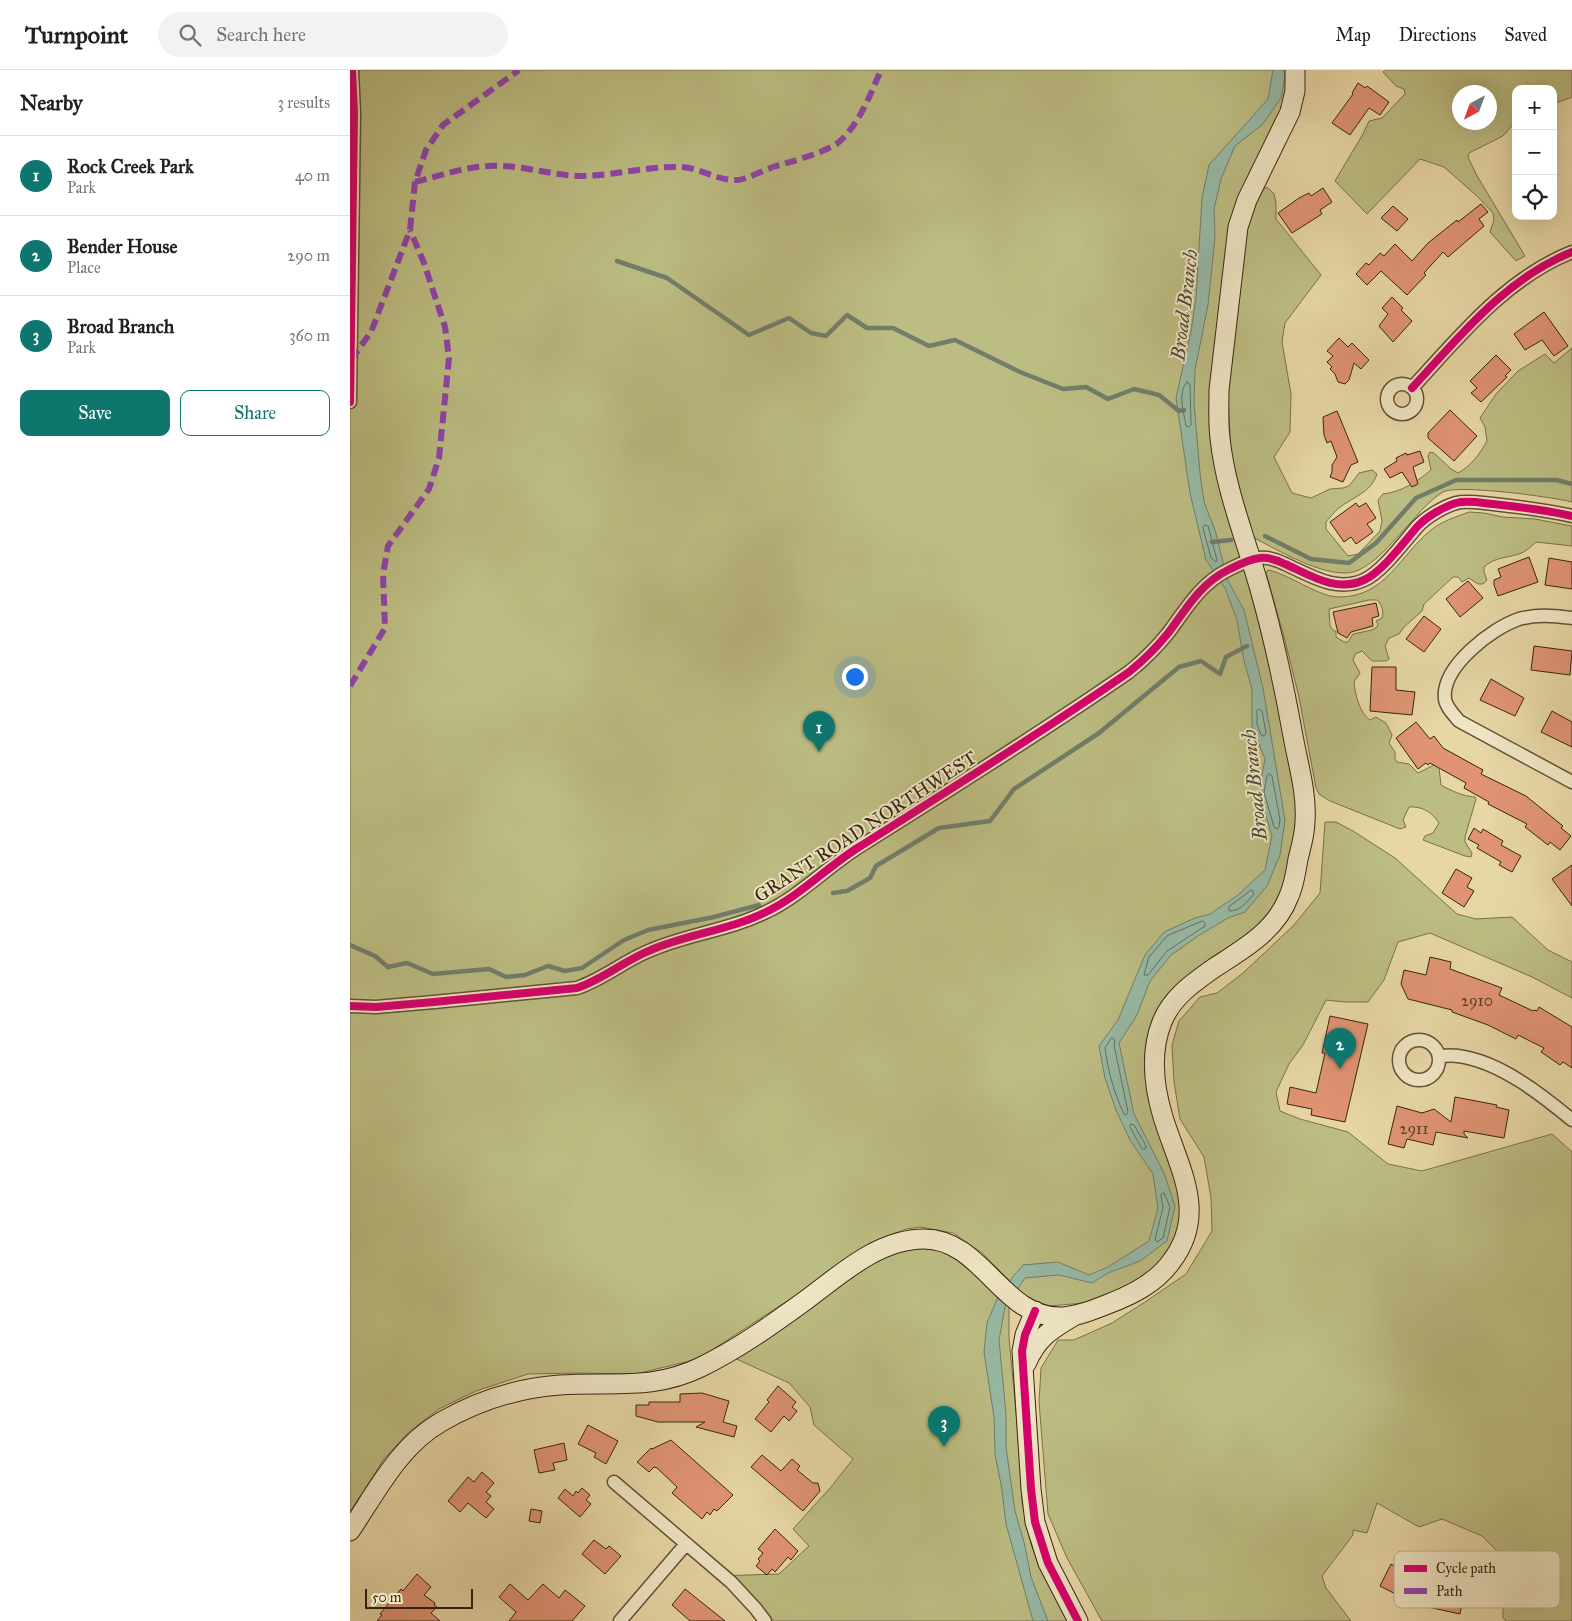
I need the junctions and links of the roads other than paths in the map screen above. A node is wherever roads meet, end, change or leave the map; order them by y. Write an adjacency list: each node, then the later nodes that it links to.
1 (352, 70): 5 (street)
2 (1295, 70): 7 (main road)
3 (1572, 252): 4 (street)
4 (1412, 388)
5 (350, 402)
6 (1572, 516): 7 (street)
7 (1251, 560): 10 (street, GRANT ROAD NORTHWEST); 14 (main road)
8 (1572, 618): 9 (street)
9 (1572, 782)
10 (350, 1006)
11 (1439, 1056): 12 (street)
12 (1572, 1120)
13 (1035, 1311): 14 (main road); 15 (main road); 17 (main road)
14 (1078, 1314): 15 (main road)
15 (1023, 1370): 21 (main road)
16 (614, 1482): 18 (street)
17 (350, 1531)
18 (686, 1544): 19 (street); 20 (street)
19 (620, 1621)
20 (765, 1621)
21 (1078, 1621)

